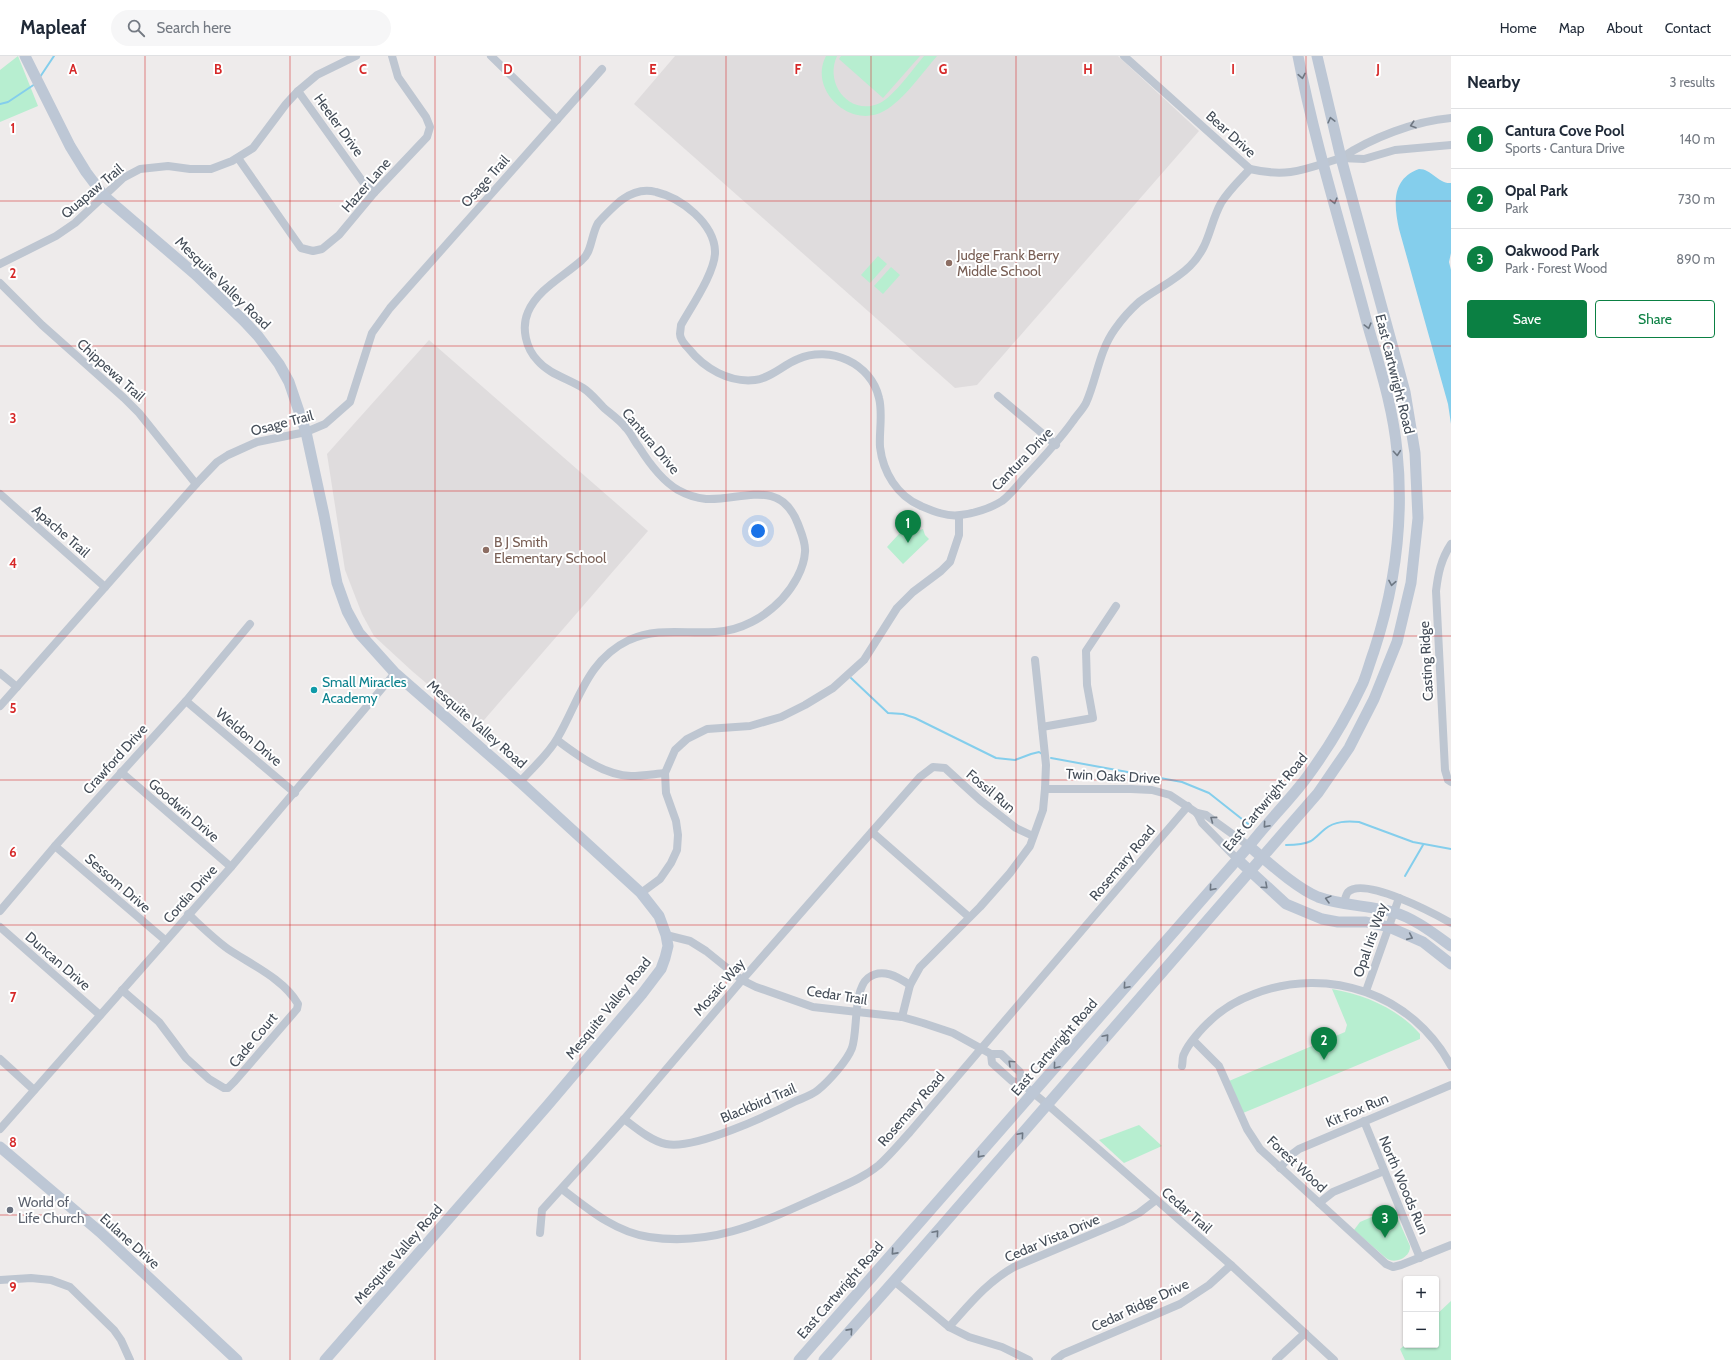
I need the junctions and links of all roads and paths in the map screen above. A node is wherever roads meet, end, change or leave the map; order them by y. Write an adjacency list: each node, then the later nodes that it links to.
1 (356, 56): 9 (street, Quapaw Trail)
2 (392, 56): 17 (street, Hazer Lane)
3 (491, 56): 11 (street)
4 (1124, 56): 16 (street, Bear Drive)
5 (1298, 56): 15 (main road, East Cartwright Road, one-way to 15)
6 (1317, 56): 14 (main road, East Cartwright Road, one-way to 6)
7 (27, 60): 18 (main road, Mesquite Valley Road)
8 (602, 69): 11 (street, Osage Trail)
9 (298, 91): 13 (street, Quapaw Trail); 17 (street, Heeler Drive)
10 (1451, 118): 14 (street, one-way to 14)
11 (557, 120): 22 (street, Osage Trail)
12 (1451, 145): 14 (street)
13 (238, 158): 17 (street, Hazer Lane); 18 (street, Quapaw Trail)
14 (1341, 158): 15 (street, Bear Drive); 52 (main road, East Cartwright Road)
15 (1324, 163): 16 (street, Bear Drive); 51 (main road, East Cartwright Road, one-way to 51)
16 (1250, 169): 23 (street, Cantura Drive)
17 (374, 193)
18 (104, 196): 19 (street, Quapaw Trail); 22 (main road, Mesquite Valley Road)
19 (0, 264)
20 (0, 283): 24 (street, Chippewa Trail)
21 (998, 396): 23 (street)
22 (306, 432): 24 (street, Osage Trail); 33 (main road, Mesquite Valley Road)
23 (1056, 445): 26 (street, Cantura Drive)
24 (196, 484): 28 (street, Osage Trail)
25 (0, 494): 28 (street, Apache Trail)
26 (959, 516): 38 (street, Cantura Drive); 41 (street)
27 (1451, 544): 42 (street, Casting Ridge)
28 (105, 587): 34 (street, Osage Trail)
29 (1116, 606): 37 (street)
30 (250, 624): 35 (street, Crawford Drive)
31 (1035, 660): 37 (street)
32 (0, 673): 34 (street)
33 (395, 673): 43 (main road, Mesquite Valley Road); 45 (street, Cordia Drive)
34 (17, 687): 36 (street, Osage Trail)
35 (186, 701): 40 (street, Crawford Drive); 45 (street, Weldon Drive)
36 (0, 706)
37 (1042, 727): 44 (street)
38 (557, 740): 41 (street); 43 (street, Cantura Drive)
39 (933, 767): 48 (street, Mosaic Way); 49 (street, Fossil Run)
40 (121, 772): 50 (street, Crawford Drive); 54 (street, Goodwin Drive)
41 (665, 773): 56 (street)
42 (1450, 781)
43 (520, 782): 56 (main road, Mesquite Valley Road)
44 (1045, 789): 46 (street, Twin Oaks Drive); 49 (street)
45 (295, 793): 54 (street, Cordia Drive)
46 (1188, 806): 47 (street, Twin Oaks Drive); 78 (street, Rosemary Road)
47 (1197, 813): 51 (street, Twin Oaks Drive, one-way to 47); 53 (street, Twin Oaks Drive)
48 (872, 832): 62 (street); 70 (street, Mosaic Way)
49 (1033, 836): 62 (street)
50 (55, 846): 59 (street, Crawford Drive); 67 (street, Sessom Drive)
51 (1249, 846): 52 (main road, Twin Oaks Drive); 53 (main road, East Cartwright Road)
52 (1262, 857): 55 (main road, East Cartwright Road); 58 (main road, Twin Oaks Drive, one-way to 52)
53 (1237, 859): 55 (main road, Twin Oaks Drive); 86 (main road, East Cartwright Road, one-way to 86)
54 (231, 867): 61 (street, Cordia Drive)
55 (1250, 871): 65 (main road, Twin Oaks Drive, one-way to 65); 87 (main road, East Cartwright Road, one-way to 55)
56 (641, 893): 66 (main road, Mesquite Valley Road)
57 (1399, 898): 58 (street); 60 (street, Opal Iris Way); 63 (street)
58 (1344, 903): 60 (main road, Twin Oaks Drive)
59 (0, 911)
60 (1394, 912): 65 (street, Opal Iris Way); 68 (main road, Twin Oaks Drive)
61 (188, 914): 67 (street, Cordia Drive); 72 (street, Cade Court)
62 (970, 917): 71 (street)
63 (1451, 923)
64 (0, 927): 75 (street, Duncan Drive)
65 (1389, 927): 69 (main road, Twin Oaks Drive, one-way to 69); 73 (street, Opal Iris Way)
66 (666, 935): 70 (street, Cedar Trail); 107 (main road, Mesquite Valley Road)
67 (165, 940): 72 (street, Cordia Drive)
68 (1451, 946)
69 (1451, 964)
70 (742, 980): 74 (street, Cedar Trail); 88 (street, Mosaic Way)
71 (910, 985): 74 (street, Blackbird Trail); 76 (street)
72 (122, 990): 75 (street, Cordia Drive)
73 (1366, 991): 77 (street); 82 (street)
74 (856, 1012): 76 (street, Cedar Trail); 88 (street, Blackbird Trail)
75 (100, 1015): 85 (street, Cordia Drive)
76 (902, 1017): 78 (street, Cedar Trail)
77 (1194, 1041): 81 (street); 92 (street, Forest Wood)
78 (982, 1048): 79 (street, Cedar Trail); 94 (street, Rosemary Road)
79 (990, 1054): 83 (street, Cedar Trail); 83 (street, Cedar Trail, one-way to 79)
80 (0, 1059): 85 (street)
81 (1182, 1066)
82 (1451, 1066)
83 (1021, 1083): 86 (street, Cedar Trail)
84 (1451, 1085): 89 (street, Kit Fox Run)
85 (34, 1090): 90 (street, Cordia Drive)
86 (1033, 1094): 87 (street, Cedar Trail); 108 (main road, East Cartwright Road, one-way to 108)
87 (1048, 1104): 95 (street, Cedar Trail); 102 (main road, East Cartwright Road, one-way to 87)
88 (624, 1119): 94 (street, Mosaic Way)
89 (1364, 1121): 92 (street, Kit Fox Run); 93 (street, North Woods Run)
90 (0, 1129)
91 (0, 1147): 106 (main road, Eulane Drive)
92 (1280, 1168): 96 (street, Forest Wood)
93 (1384, 1171): 96 (street); 99 (street, North Woods Run)
94 (562, 1189): 97 (street, Mosaic Way)
95 (1156, 1200): 100 (street, Cedar Trail); 103 (street, Cedar Vista Drive)
96 (1319, 1203): 99 (street, Forest Wood)
97 (540, 1233)
98 (1451, 1245): 99 (street)
99 (1420, 1258)
100 (1231, 1266): 104 (street, Cedar Trail); 111 (street, Cedar Ridge Drive)
101 (0, 1280): 105 (street)
102 (894, 1281): 103 (street); 109 (main road, East Cartwright Road, one-way to 102)
103 (949, 1327): 110 (street)
104 (1305, 1333): 112 (street); 113 (street, Cedar Trail)
105 (130, 1360)
106 (238, 1360)
107 (325, 1360)
108 (799, 1360)
109 (824, 1360)
110 (1029, 1360)
111 (1055, 1360)
112 (1276, 1360)
113 (1334, 1360)

